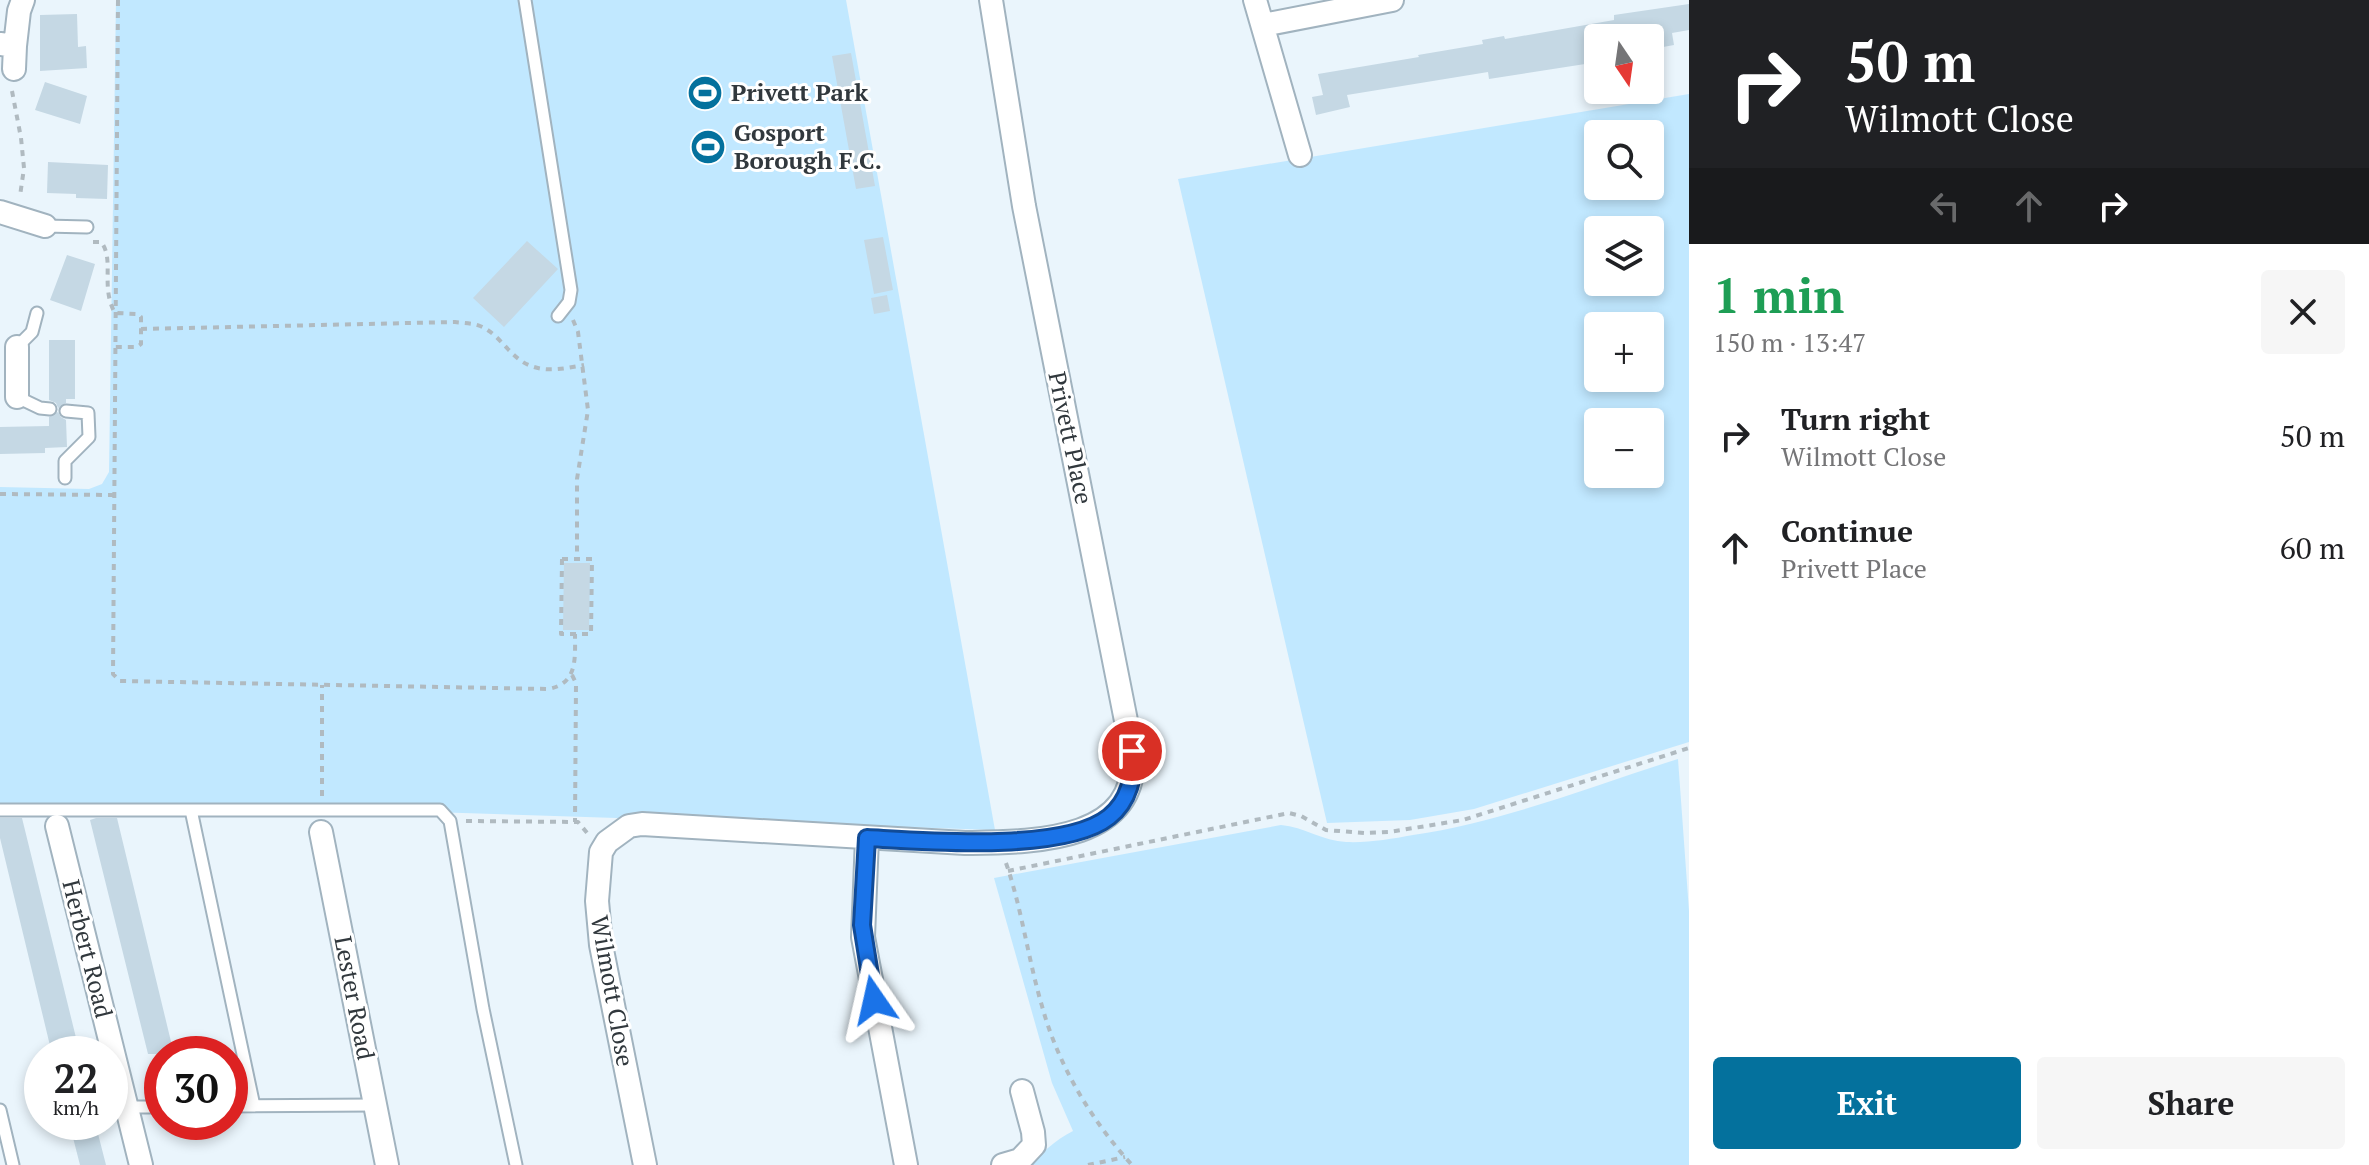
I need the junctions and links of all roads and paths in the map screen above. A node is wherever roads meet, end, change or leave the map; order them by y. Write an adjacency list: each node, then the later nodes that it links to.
1 (23, 0): 8 (street)
2 (118, 0): 16 (path)
3 (525, 0): 14 (lane)
4 (991, 0): 39 (street, Privett Place)
5 (1255, 0): 7 (street)
6 (1392, 0): 7 (street)
7 (1263, 25): 9 (street)
8 (10, 53): 10 (path)
9 (1300, 155)
10 (9, 214): 11 (street)
11 (45, 226): 12 (lane)
12 (87, 227)
13 (89, 242): 16 (path)
14 (562, 311): 20 (path)
15 (37, 313): 18 (lane)
16 (115, 313): 17 (path); 19 (path)
17 (141, 329): 19 (path); 20 (path)
18 (17, 347): 21 (street)
19 (114, 347): 26 (path)
20 (584, 365): 27 (path)
21 (11, 386): 22 (lane)
22 (50, 409)
23 (66, 411): 24 (lane)
24 (65, 478)
25 (0, 494): 26 (path)
26 (113, 495): 30 (path)
27 (577, 559): 28 (path); 28 (path)
28 (575, 634): 29 (path)
29 (572, 675): 30 (path); 37 (path)
30 (322, 685): 35 (path)
31 (1689, 748): 41 (path)
32 (0, 810): 34 (lane)
33 (191, 810): 34 (lane); 35 (lane); 46 (lane)
34 (57, 818): 42 (street, Herbert Road)
35 (322, 821): 36 (lane); 44 (street, Lester Road)
36 (450, 821): 37 (path); 53 (lane)
37 (575, 822): 40 (path)
38 (867, 838): 39 (street); 40 (street); 55 (street)
39 (998, 842): 41 (path)
40 (601, 852): 54 (street, Wilmott Close)
41 (1008, 871): 49 (path)
42 (110, 1036)
43 (1022, 1091): 56 (street)
44 (375, 1105): 46 (lane); 52 (street, Lester Road)
45 (248, 1106): 46 (lane)
46 (254, 1106)
47 (0, 1110): 50 (lane)
48 (128, 1111): 51 (street, Herbert Road)
49 (1125, 1157): 57 (path); 58 (path)
50 (13, 1165)
51 (141, 1165)
52 (387, 1165)
53 (516, 1165)
54 (645, 1165)
55 (906, 1165)
56 (1003, 1165)
57 (1088, 1165)
58 (1132, 1165)

